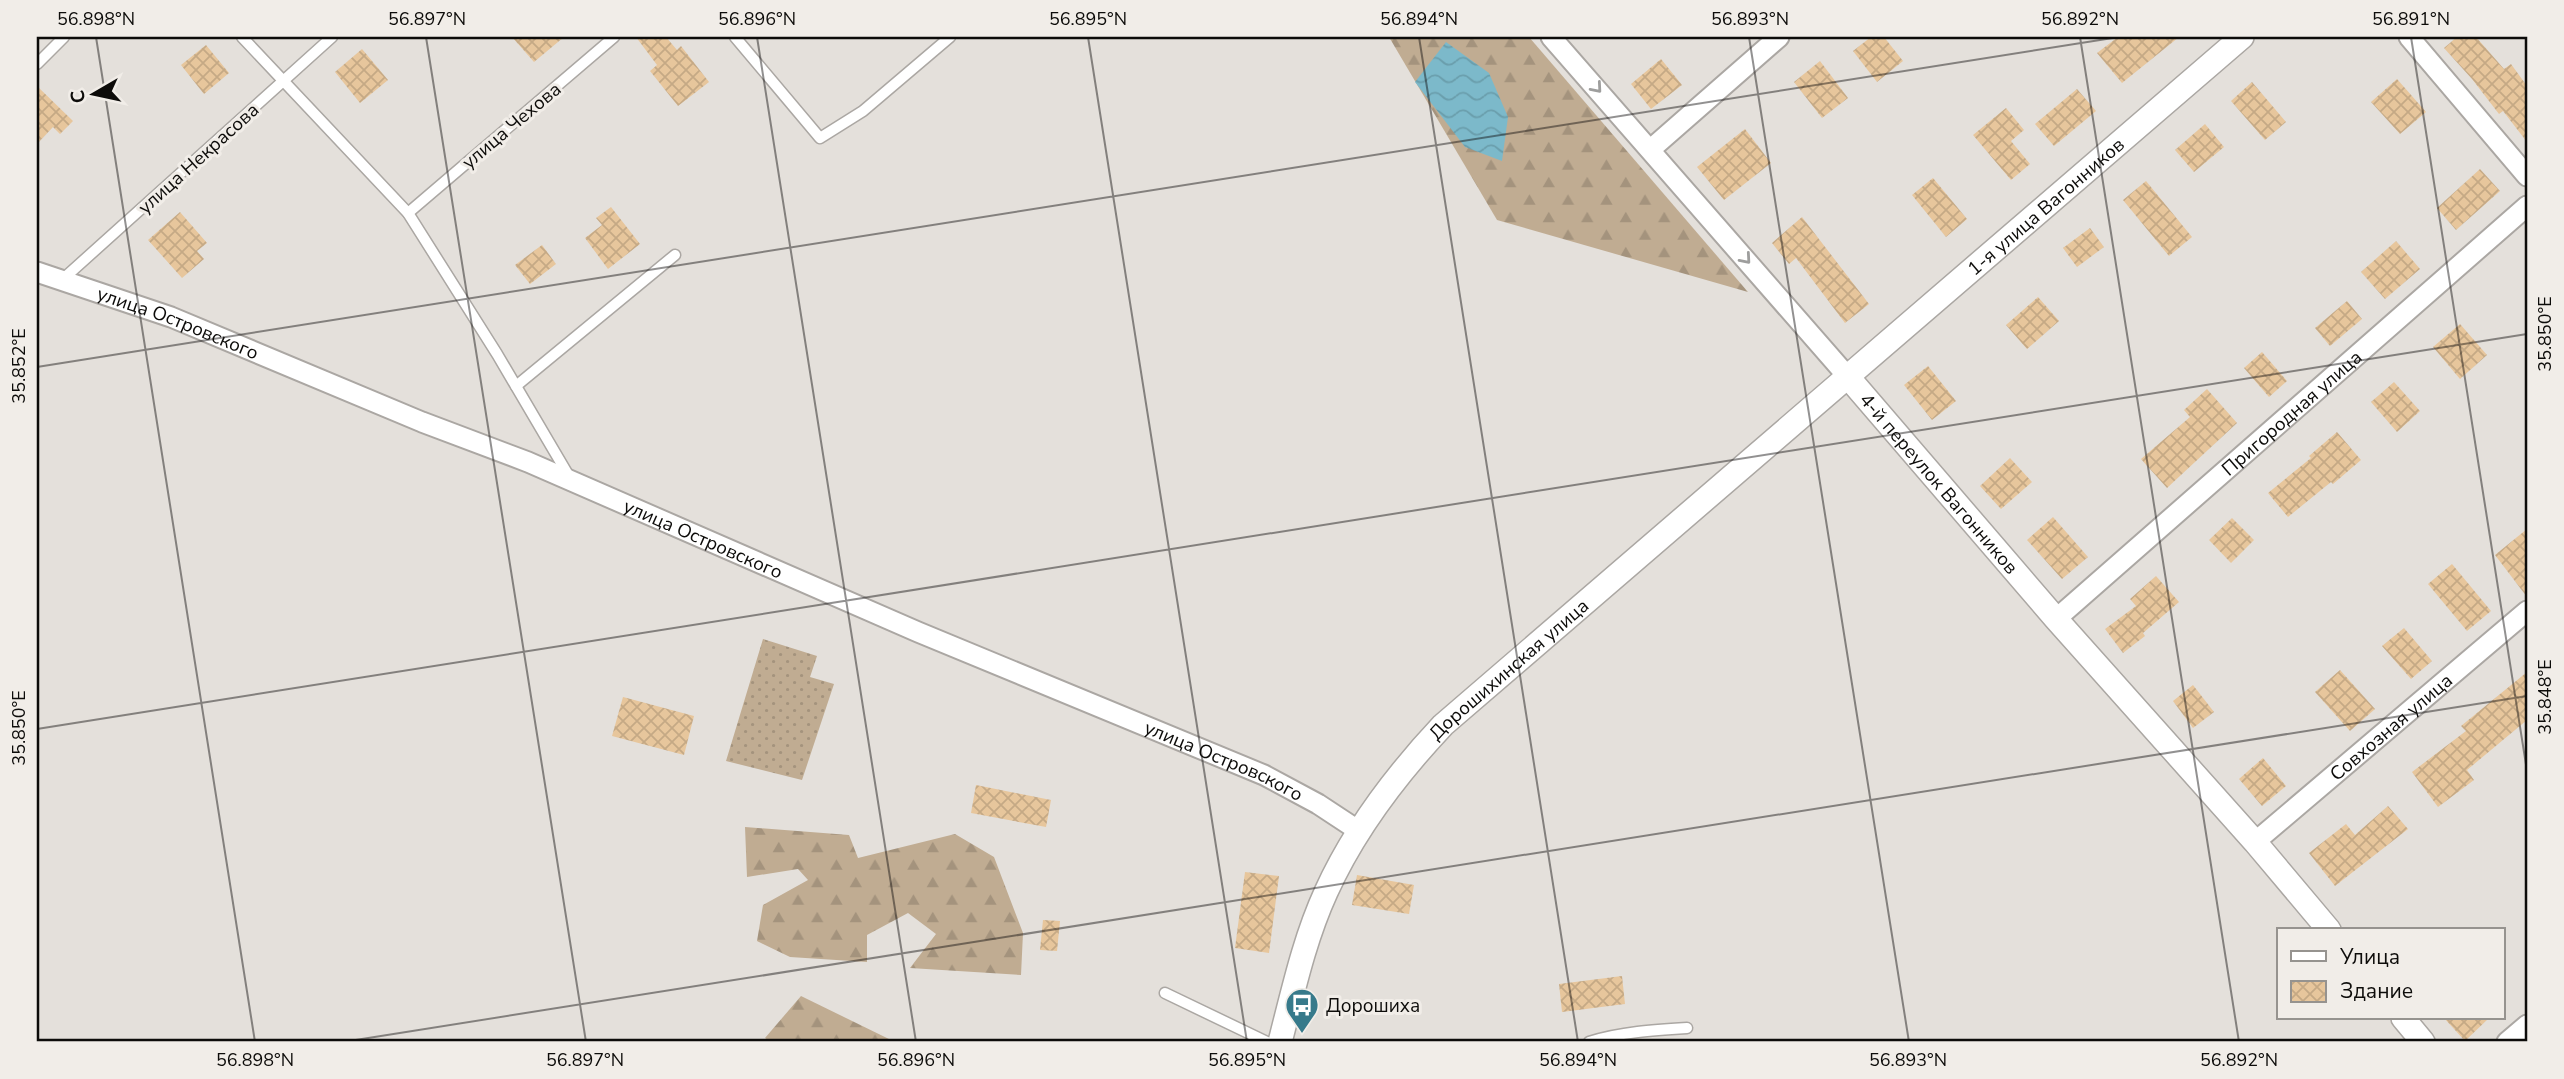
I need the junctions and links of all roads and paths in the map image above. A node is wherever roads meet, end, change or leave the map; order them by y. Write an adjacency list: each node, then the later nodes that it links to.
1 (64, 37): 11 (lane)
2 (242, 37): 12 (lane)
3 (332, 37): 12 (lane, улица Некрасова)
4 (614, 37): 16 (lane, улица Чехова)
5 (734, 37): 6 (lane)
6 (950, 37)
7 (1551, 37): 13 (street, 4-й переулок Вагонников, one-way to 13)
8 (1779, 37): 13 (street)
9 (2242, 37): 20 (street, 1-я улица Вагонников)
10 (2409, 37): 14 (street)
11 (37, 64)
12 (284, 80): 16 (lane); 19 (lane, улица Некрасова)
13 (1651, 149): 20 (street, 4-й переулок Вагонников, one-way to 20)
14 (2527, 176)
15 (2527, 206): 24 (street, Пригородная улица)
16 (408, 213): 21 (lane)
17 (676, 255): 21 (lane)
18 (37, 272): 19 (street, улица Островского)
19 (63, 279): 22 (street, улица Островского)
20 (1848, 377): 24 (street, 4-й переулок Вагонников); 25 (street, Дорошихинская улица)
21 (516, 386): 22 (lane)
22 (572, 481): 25 (street, улица Островского)
23 (2527, 611): 26 (street, Совхозная улица)
24 (2056, 619): 26 (street, 4-й переулок Вагонников)
25 (1359, 831): 33 (street, Дорошихинская улица)
26 (2255, 842): 27 (street, 4-й переулок Вагонников)
27 (2327, 928)
28 (1165, 993): 32 (lane)
29 (2405, 1020): 35 (street)
30 (2527, 1025): 36 (street)
31 (1687, 1028): 34 (lane)
32 (1266, 1042)
33 (1280, 1042)
34 (1589, 1042)
35 (2423, 1042)
36 (2507, 1042)

